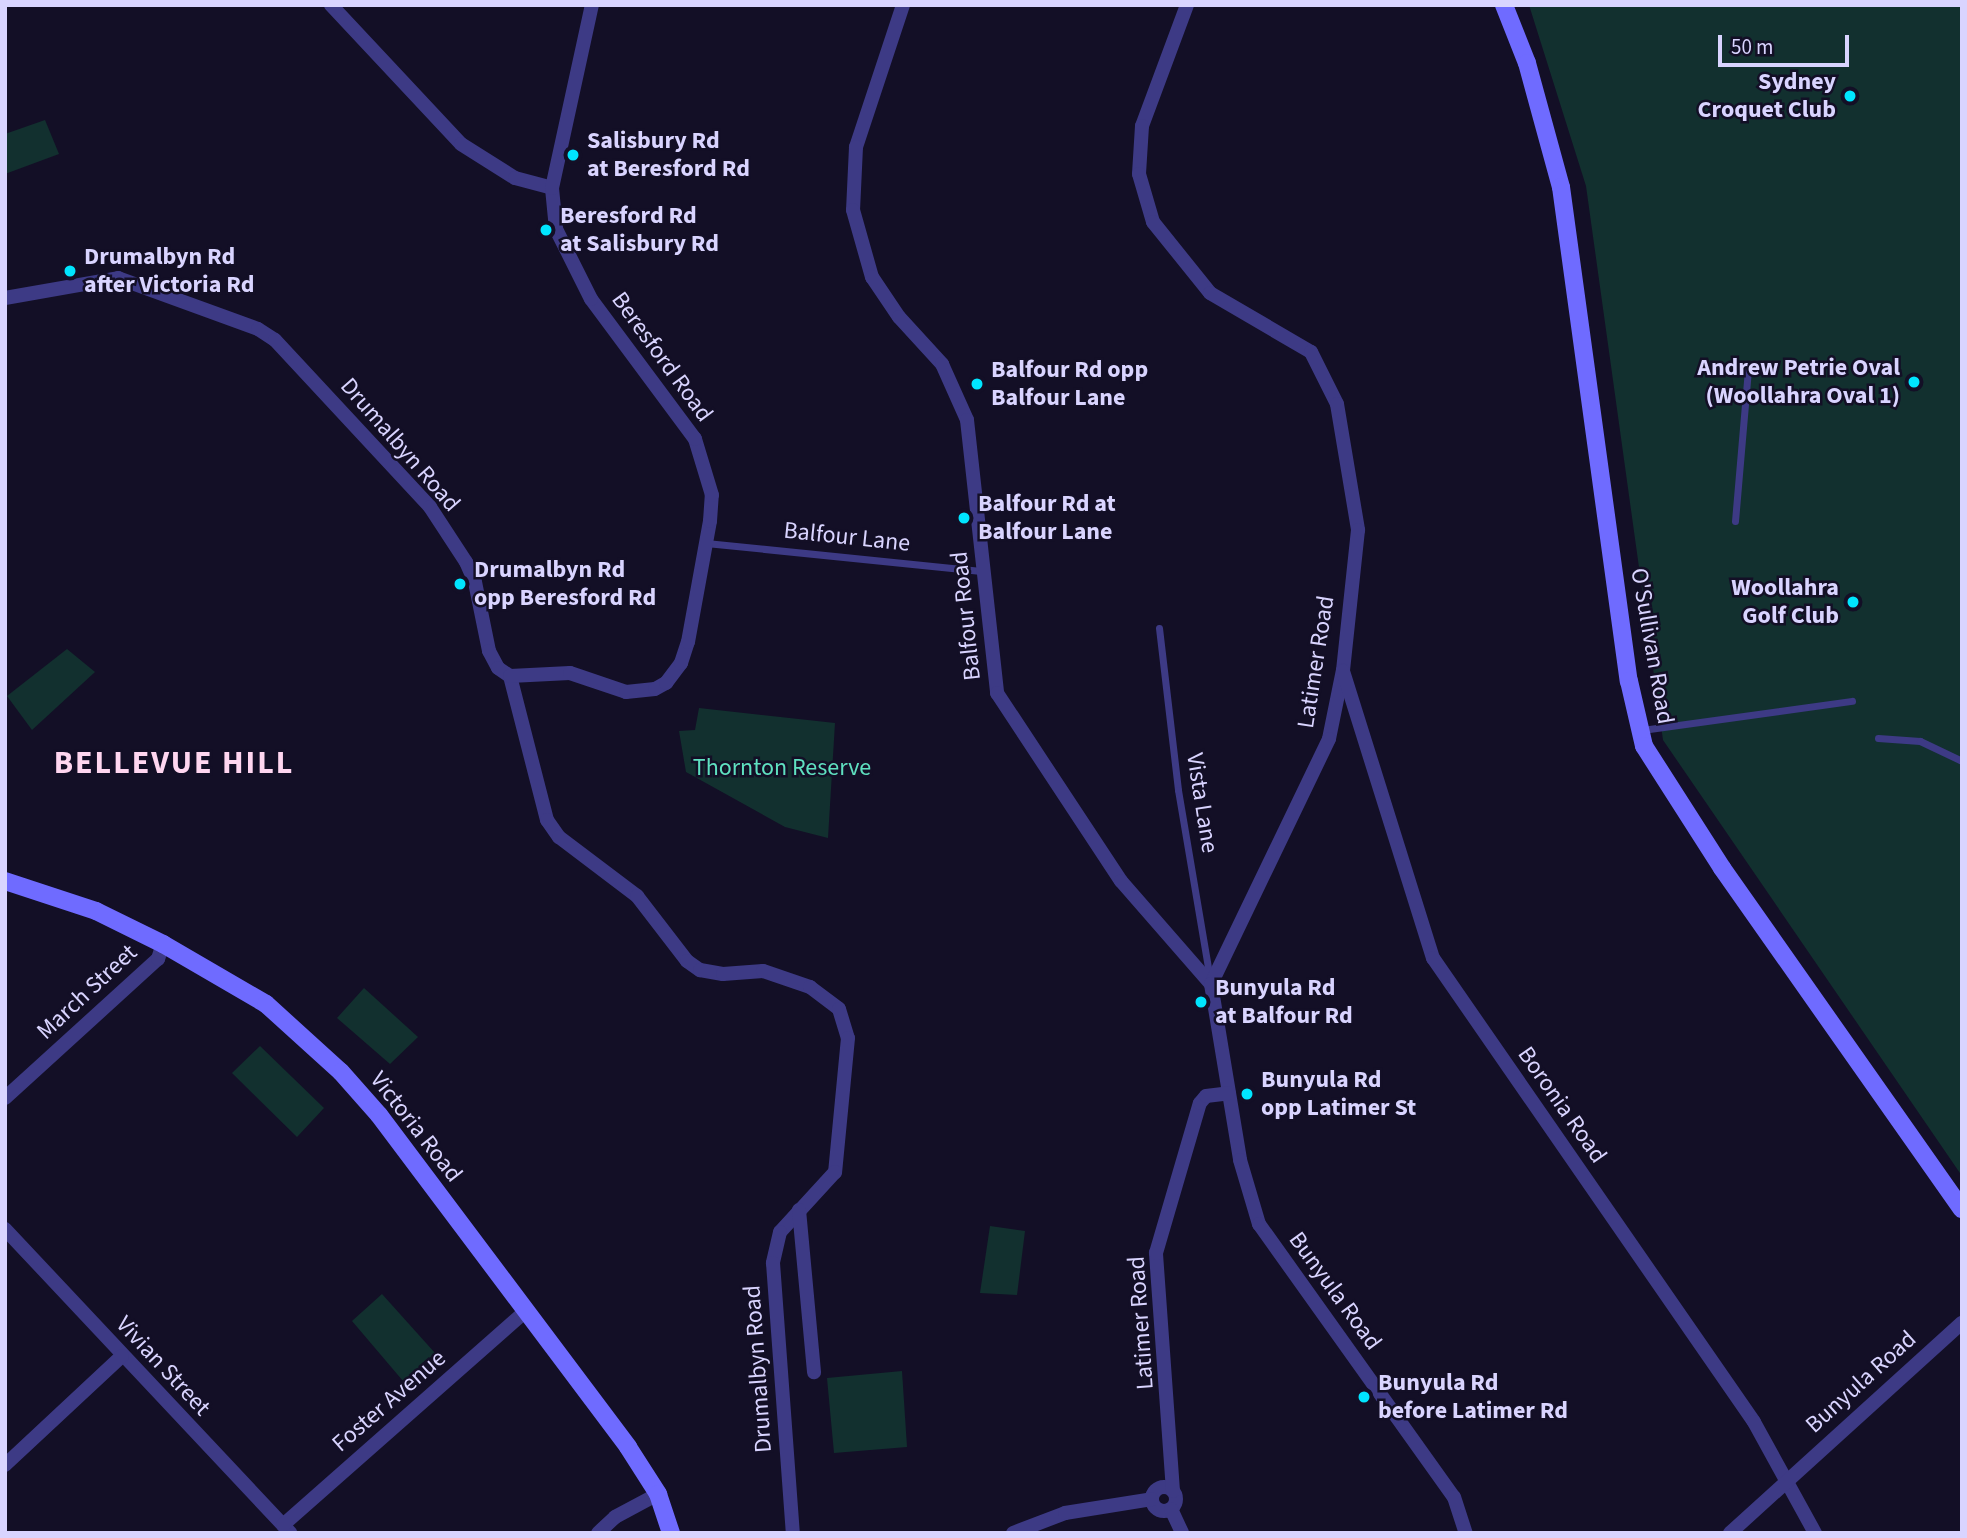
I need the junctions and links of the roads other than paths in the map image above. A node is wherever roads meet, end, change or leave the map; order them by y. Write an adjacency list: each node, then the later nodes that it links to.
1 (331, 5): 6 (street)
2 (592, 5): 6 (street, Beresford Road)
3 (904, 5): 11 (street, Balfour Road)
4 (1187, 5): 13 (street, Latimer Road)
5 (1504, 5): 16 (main road, O'Sullivan Road)
6 (552, 188): 10 (street, Beresford Road)
7 (5, 298): 14 (street, Drumalbyn Road)
8 (1748, 368): 9 (lane)
9 (1735, 521)
10 (706, 543): 11 (lane, Balfour Lane); 14 (street, Beresford Road)
11 (984, 571): 21 (street, Balfour Road)
12 (1159, 628): 21 (lane, Vista Lane)
13 (1343, 670): 21 (street, Latimer Road); 32 (street, Boronia Road)
14 (510, 676): 25 (street, Drumalbyn Road)
15 (1852, 701): 16 (lane)
16 (1640, 730): 24 (main road, O'Sullivan Road)
17 (1878, 738): 18 (lane)
18 (1962, 761)
19 (5, 881): 20 (main road, Victoria Road)
20 (163, 944): 23 (street, March Street); 27 (main road, Victoria Road)
21 (1211, 984): 22 (street)
22 (1229, 1093): 33 (street, Latimer Road); 43 (street, Bunyula Road)
23 (5, 1098)
24 (1962, 1209)
25 (799, 1210): 30 (street); 40 (street, Drumalbyn Road)
26 (5, 1229): 29 (street, Vivian Street)
27 (526, 1311): 34 (main road, Victoria Road); 37 (street, Foster Avenue)
28 (1962, 1323): 32 (street, Bunyula Road)
29 (122, 1356): 31 (street); 37 (street, Vivian Street)
30 (814, 1372)
31 (5, 1465)
32 (1786, 1481): 44 (street, Bunyula Road); 45 (street, Boronia Road)
33 (1173, 1491): 35 (street); 36 (street)
34 (658, 1494): 38 (street); 39 (main road, Victoria Road)
35 (1152, 1499): 36 (street); 41 (street)
36 (1171, 1509): 42 (street)
37 (286, 1529)
38 (598, 1533)
39 (671, 1533)
40 (793, 1533)
41 (1013, 1533)
42 (1182, 1533)
43 (1466, 1533)
44 (1730, 1533)
45 (1815, 1533)

